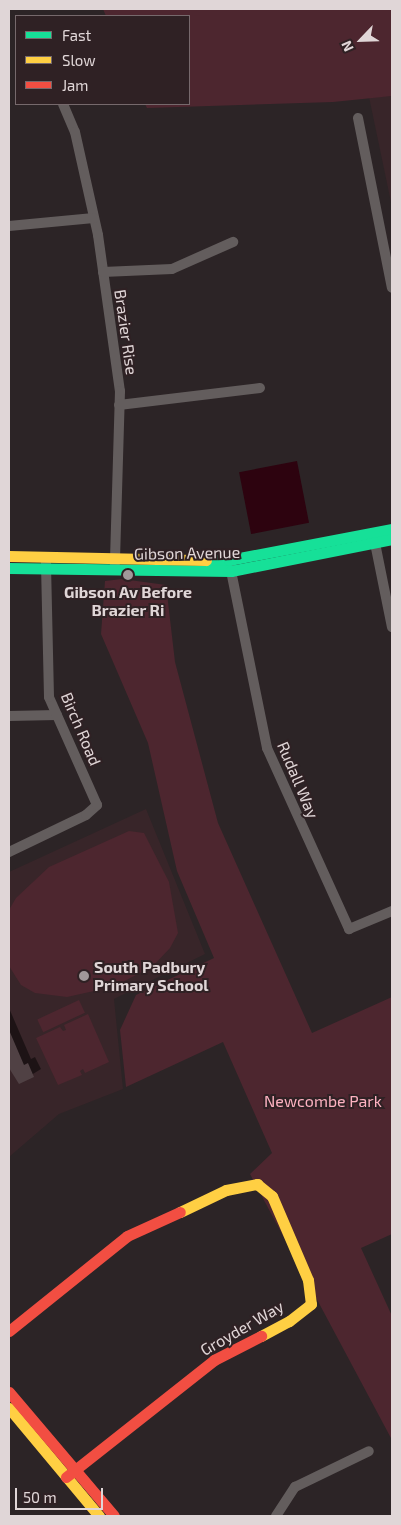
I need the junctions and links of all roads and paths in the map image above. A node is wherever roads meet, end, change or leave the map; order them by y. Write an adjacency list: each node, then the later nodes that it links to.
1 (63, 105): 3 (street, Brazier Rise)
2 (358, 118): 7 (street)
3 (94, 218): 4 (street); 6 (street, Brazier Rise)
4 (9, 226)
5 (233, 242): 6 (street)
6 (103, 272): 9 (street, Brazier Rise)
7 (392, 288)
8 (260, 388): 9 (street)
9 (119, 404): 15 (street, Brazier Rise)
10 (392, 529): 11 (street, Gibson Avenue)
11 (374, 538): 12 (street, Gibson Avenue); 16 (street, Gibson Avenue); 19 (street)
12 (392, 539)
13 (9, 556): 14 (street, Gibson Avenue)
14 (46, 556): 15 (street, Gibson Avenue); 18 (street, Birch Road)
15 (115, 564): 16 (street, Gibson Avenue); 18 (street, Gibson Avenue)
16 (230, 565): 23 (street, Rudall Way)
17 (9, 568): 18 (street, Gibson Avenue)
18 (46, 569): 20 (street, Birch Road)
19 (392, 627)
20 (57, 715): 21 (street); 22 (street, Birch Road)
21 (9, 716)
22 (9, 852)
23 (392, 911)
24 (9, 1331): 28 (street, Groyder Way)
25 (9, 1392): 28 (street)
26 (9, 1408): 28 (street)
27 (369, 1451): 31 (street)
28 (70, 1474): 29 (street); 30 (street)
29 (99, 1516)
30 (114, 1516)
31 (276, 1516)

